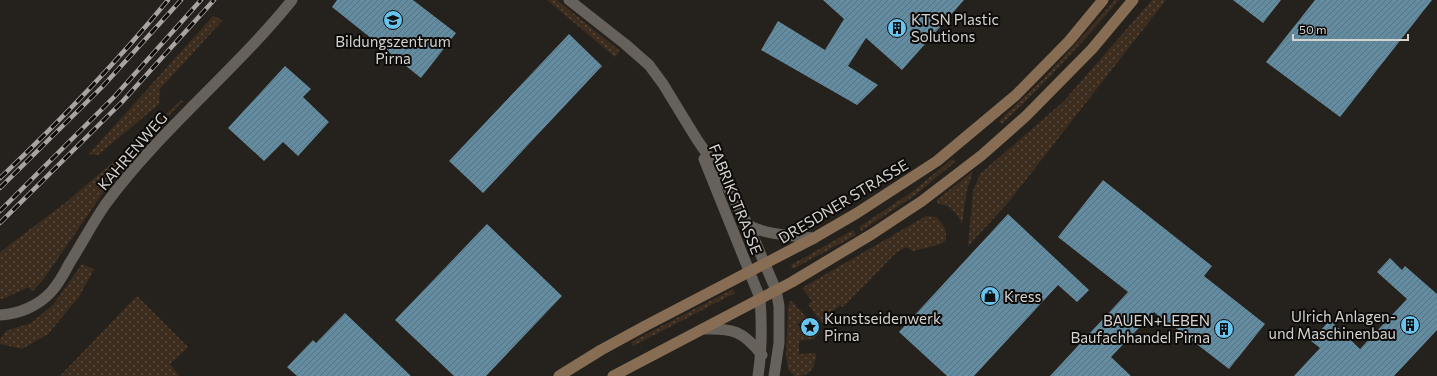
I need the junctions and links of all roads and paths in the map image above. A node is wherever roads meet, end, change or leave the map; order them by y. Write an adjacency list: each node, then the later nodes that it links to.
1 (292, 0): 12 (street, KAHRENWEG)
2 (569, 0): 5 (street, FABRIKSTRASSE)
3 (1103, 0): 7 (main road, DRESDNER STRASSE)
4 (1133, 0): 10 (main road)
5 (696, 138): 6 (street, FABRIKSTRASSE); 9 (street, FABRIKSTRASSE)
6 (748, 225): 7 (street, FABRIKSTRASSE); 8 (street, FABRIKSTRASSE)
7 (814, 238): 8 (main road, DRESDNER STRASSE)
8 (764, 264): 9 (main road, DRESDNER STRASSE); 10 (street, FABRIKSTRASSE)
9 (749, 272): 11 (street, FABRIKSTRASSE); 15 (main road, DRESDNER STRASSE)
10 (776, 290): 11 (main road); 18 (street, FABRIKSTRASSE)
11 (760, 298): 13 (main road); 14 (street, FABRIKSTRASSE)
12 (0, 316)
13 (703, 329): 14 (street); 16 (main road)
14 (762, 355): 17 (street, FABRIKSTRASSE)
15 (559, 376)
16 (613, 376)
17 (758, 376)
18 (774, 376)

